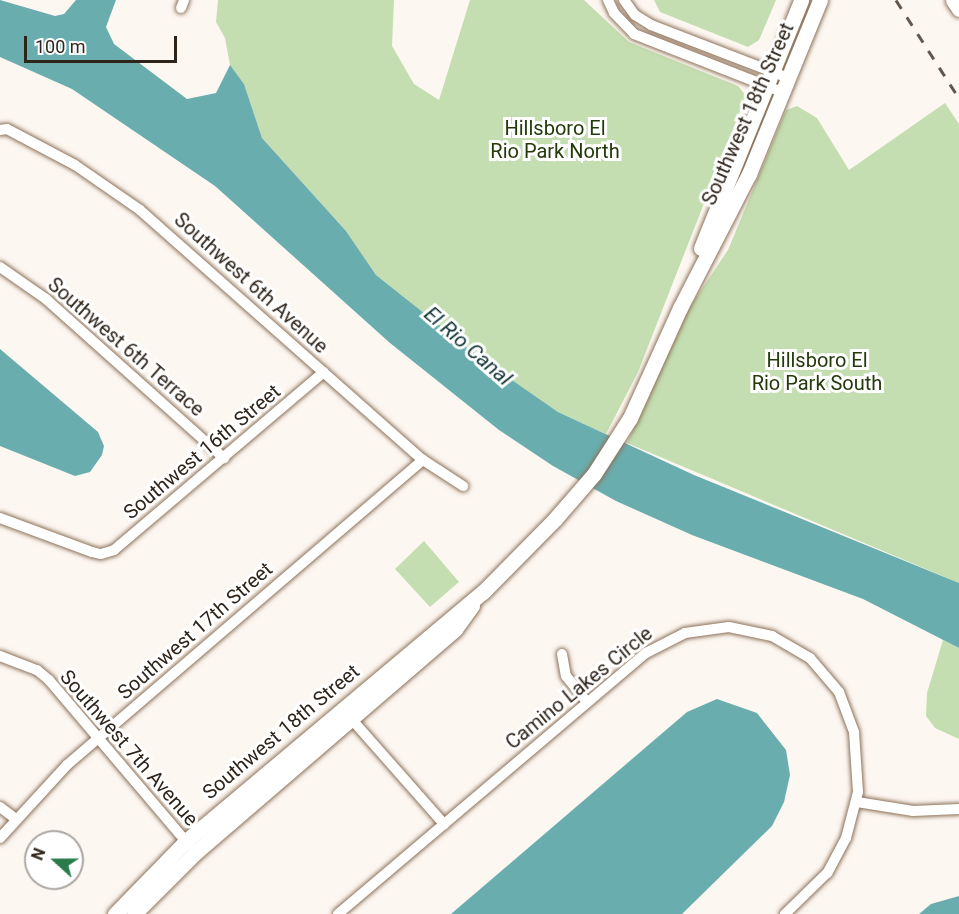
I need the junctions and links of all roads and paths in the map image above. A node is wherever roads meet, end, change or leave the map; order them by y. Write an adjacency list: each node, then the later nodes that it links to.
1 (624, 0): 5 (street); 7 (street)
2 (801, 0): 7 (main road, Southwest 18th Street)
3 (820, 0): 8 (main road, Southwest 18th Street)
4 (953, 0): 6 (main road)
5 (609, 2): 7 (street)
6 (959, 9)
7 (769, 79): 8 (street); 11 (main road, Southwest 18th Street)
8 (785, 85): 11 (main road, Southwest 18th Street)
9 (0, 130): 12 (street, Southwest 6th Avenue)
10 (0, 267): 13 (street, Southwest 6th Terrace)
11 (680, 308): 20 (main road, Southwest 18th Street)
12 (324, 372): 13 (street, Southwest 16th Street); 14 (street, Southwest 6th Avenue)
13 (224, 458): 16 (street, Southwest 16th Street)
14 (423, 460): 15 (street, Southwest 6th Avenue); 21 (street, Southwest 17th Street)
15 (463, 486)
16 (0, 518)
17 (562, 654): 19 (street)
18 (0, 656): 21 (street, Southwest 7th Avenue)
19 (587, 702): 22 (street, Camino Lakes Circle); 26 (street, Camino Lakes Circle)
20 (347, 713): 26 (street); 28 (main road, Southwest 18th Street)
21 (99, 737): 25 (street, Southwest 17th Street); 28 (street, Southwest 7th Avenue)
22 (857, 802): 24 (street); 32 (street, Camino Lakes Circle)
23 (0, 807): 25 (street)
24 (959, 809)
25 (16, 819): 27 (street, Southwest 17th Street)
26 (444, 824): 31 (street, Camino Lakes Circle)
27 (0, 838)
28 (191, 846): 29 (main road, Southwest 18th Street); 30 (main road, Southwest 18th Street)
29 (115, 914)
30 (134, 914)
31 (338, 914)
32 (785, 914)

